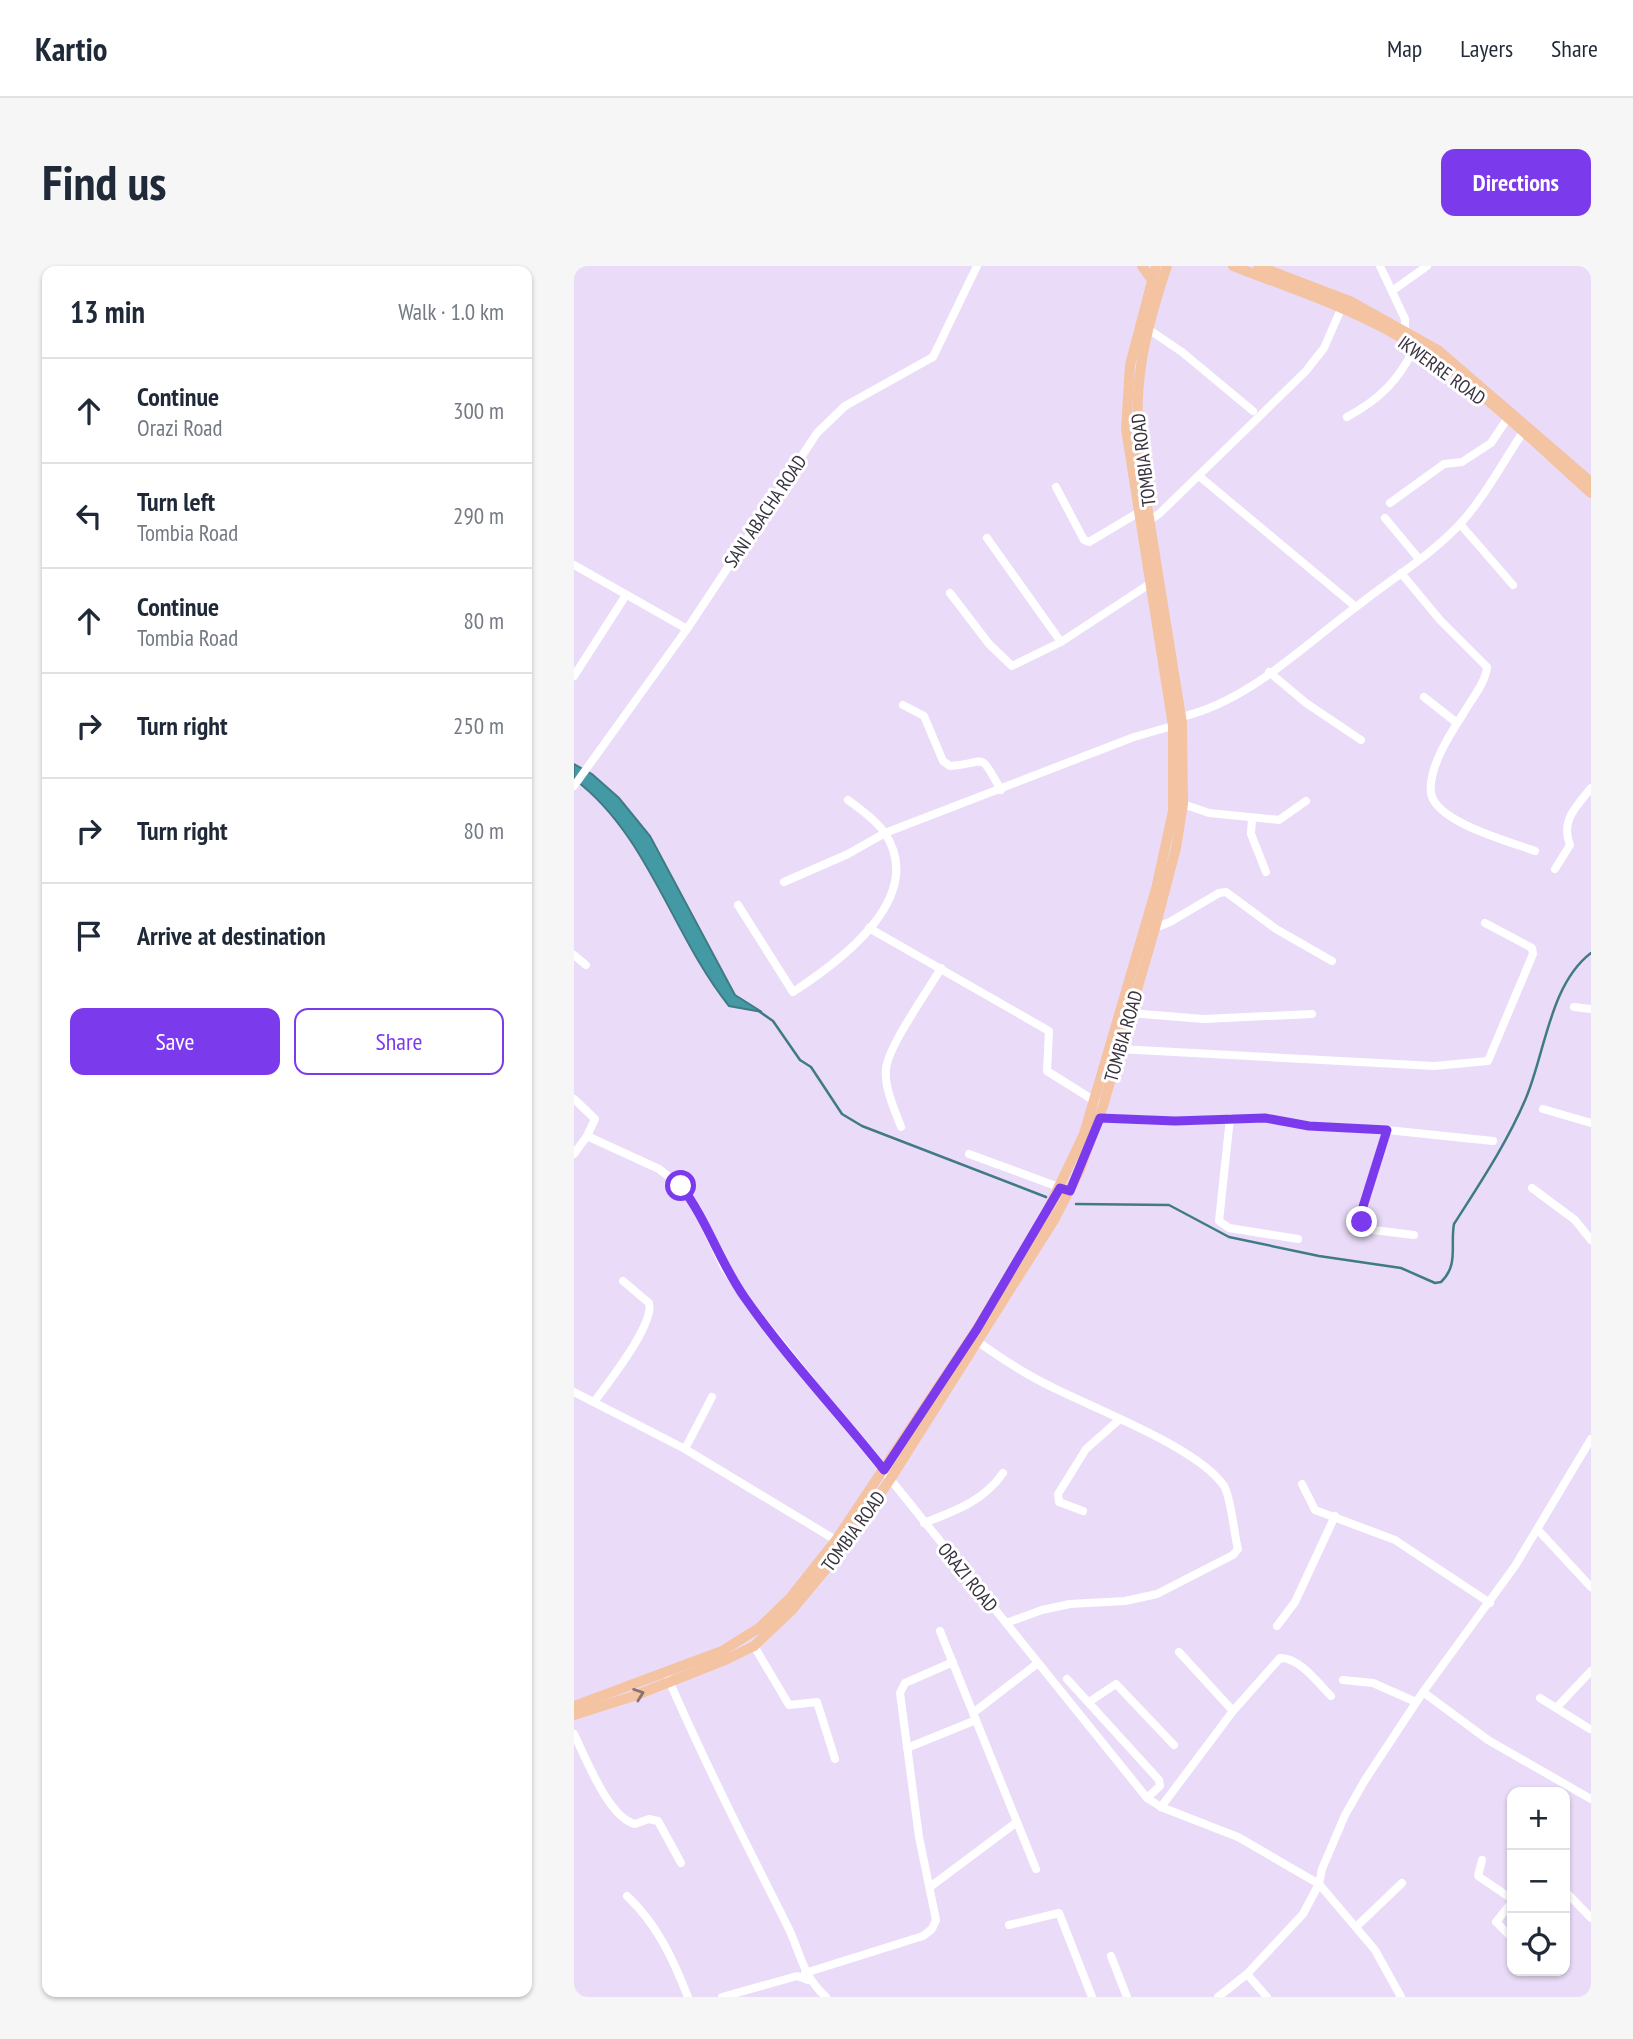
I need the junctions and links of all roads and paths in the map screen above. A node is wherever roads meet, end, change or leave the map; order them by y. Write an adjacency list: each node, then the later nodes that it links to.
1 (976, 266): 37 (street, SANI ABACHA ROAD)
2 (1142, 266): 9 (main road)
3 (1156, 266): 9 (main road, TOMBIA ROAD)
4 (1167, 266): 12 (main road, TOMBIA ROAD)
5 (1233, 266): 11 (main road, IKWERRE ROAD)
6 (1258, 266): 13 (main road, IKWERRE ROAD)
7 (1380, 266): 10 (street)
8 (1427, 266): 10 (street)
9 (1152, 280): 24 (main road, TOMBIA ROAD)
10 (1392, 291): 13 (street)
11 (1341, 309): 13 (main road, IKWERRE ROAD); 19 (street)
12 (1148, 329): 15 (street); 24 (main road, TOMBIA ROAD)
13 (1404, 335): 14 (main road, IKWERRE ROAD); 20 (main road, IKWERRE ROAD)
14 (1415, 346): 16 (street); 17 (main road, IKWERRE ROAD)
15 (1253, 411)
16 (1346, 417)
17 (1507, 419): 18 (main road, IKWERRE ROAD); 23 (street)
18 (1523, 432): 22 (main road, IKWERRE ROAD); 27 (street)
19 (1199, 476): 26 (street); 36 (street)
20 (1591, 482)
21 (1056, 487): 24 (street)
22 (1591, 492)
23 (1390, 503)
24 (1143, 510): 26 (main road, TOMBIA ROAD)
25 (1385, 519): 29 (street)
26 (1145, 523): 32 (main road, TOMBIA ROAD)
27 (1460, 524): 29 (street); 33 (street)
28 (987, 538): 38 (street)
29 (1419, 559): 31 (street)
30 (574, 565): 35 (street)
31 (1401, 573): 36 (street); 44 (street)
32 (1155, 580): 38 (street); 43 (main road, TOMBIA ROAD)
33 (1513, 584)
34 (950, 593): 38 (street)
35 (626, 595): 37 (street); 40 (street)
36 (1356, 607): 39 (street)
37 (687, 629): 46 (street, SANI ABACHA ROAD)
38 (1061, 642)
39 (1269, 672): 43 (street); 45 (street)
40 (574, 676)
41 (1424, 697): 44 (street)
42 (903, 705): 48 (street)
43 (1179, 722): 48 (street); 51 (main road, TOMBIA ROAD); 72 (main road, TOMBIA ROAD)
44 (1457, 723): 54 (street)
45 (1361, 740)
46 (574, 786)
47 (1591, 788): 55 (street)
48 (1002, 790): 53 (street)
49 (848, 800): 53 (street)
50 (1306, 801): 52 (street)
51 (1183, 804): 52 (street); 61 (main road, TOMBIA ROAD)
52 (1252, 819): 56 (street)
53 (885, 833): 57 (street); 60 (street)
54 (1535, 851)
55 (1555, 869)
56 (1266, 873)
57 (784, 883)
58 (738, 905): 60 (street)
59 (1485, 923): 70 (street)
60 (869, 928): 65 (street)
61 (1155, 928): 63 (street); 68 (main road, TOMBIA ROAD)
62 (574, 955): 64 (street)
63 (1332, 961)
64 (586, 965)
65 (942, 968): 72 (street); 77 (street)
66 (1574, 1007): 67 (street)
67 (1591, 1009)
68 (1130, 1013): 69 (street); 70 (main road, TOMBIA ROAD)
69 (1312, 1014)
70 (1119, 1049): 72 (main road, TOMBIA ROAD)
71 (574, 1099): 79 (street)
72 (1099, 1103): 74 (main road, TOMBIA ROAD); 84 (main road, TOMBIA ROAD)
73 (1543, 1108): 76 (street)
74 (1100, 1118): 75 (street); 84 (main road, TOMBIA ROAD)
75 (1230, 1118): 78 (street); 86 (street)
76 (1591, 1123)
77 (901, 1127)
78 (1387, 1130): 80 (street); 85 (street)
79 (587, 1136): 81 (street); 97 (street, ORAZI ROAD)
80 (1493, 1141)
81 (574, 1154)
82 (969, 1154): 84 (street)
83 (1532, 1188): 87 (street)
84 (1065, 1189): 89 (main road, TOMBIA ROAD)
85 (1414, 1235)
86 (1298, 1239)
87 (1591, 1240)
88 (623, 1281): 92 (street)
89 (975, 1339): 93 (street); 97 (main road, TOMBIA ROAD)
90 (574, 1392): 92 (street)
91 (712, 1397): 95 (street)
92 (594, 1402): 95 (street)
93 (1119, 1419): 99 (street); 106 (street)
94 (1591, 1439): 102 (street)
95 (685, 1449): 103 (street)
96 (1003, 1473): 101 (street)
97 (887, 1474): 101 (street, ORAZI ROAD); 103 (main road, TOMBIA ROAD)
98 (1302, 1484): 100 (street)
99 (1083, 1511)
100 (1335, 1516): 105 (street); 107 (street)
101 (924, 1522): 106 (street, ORAZI ROAD)
102 (1538, 1530): 104 (street); 105 (street)
103 (840, 1543): 109 (main road, TOMBIA ROAD); 114 (main road, TOMBIA ROAD)
104 (1591, 1587)
105 (1490, 1603): 117 (street)
106 (1006, 1623): 112 (street, ORAZI ROAD)
107 (1277, 1626)
108 (940, 1630): 111 (street)
109 (754, 1646): 114 (main road, TOMBIA ROAD); 131 (street)
110 (1179, 1652): 124 (street)
111 (953, 1662): 126 (street); 130 (street)
112 (1038, 1663): 126 (street); 132 (street, ORAZI ROAD)
113 (1590, 1674): 123 (street)
114 (668, 1677): 122 (main road, TOMBIA ROAD); 125 (main road, TOMBIA ROAD, one-way to 114); 152 (street)
115 (1067, 1679): 120 (street)
116 (1343, 1680): 121 (street)
117 (1423, 1692): 121 (street); 133 (street)
118 (1331, 1696): 124 (street)
119 (1540, 1698): 123 (street)
120 (1088, 1702): 129 (street); 132 (street)
121 (1416, 1702): 140 (street)
122 (574, 1706)
123 (1558, 1706): 127 (street)
124 (1233, 1711): 134 (street)
125 (574, 1715)
126 (975, 1716): 130 (street); 135 (street)
127 (1590, 1729)
128 (574, 1734): 137 (street)
129 (1174, 1745)
130 (907, 1748): 141 (street)
131 (835, 1759)
132 (1147, 1798): 134 (street, ORAZI ROAD)
133 (1591, 1799)
134 (1161, 1807): 140 (street, ORAZI ROAD)
135 (1017, 1822): 138 (street); 141 (street)
136 (1482, 1860): 143 (street)
137 (681, 1863)
138 (1036, 1869)
139 (1402, 1883): 148 (street)
140 (1320, 1884): 148 (street, ORAZI ROAD); 151 (street)
141 (930, 1887): 152 (street)
142 (627, 1896): 153 (street)
143 (1507, 1896)
144 (1570, 1896): 146 (street)
145 (1507, 1907): 149 (street)
146 (1591, 1917)
147 (1009, 1925): 156 (street)
148 (1357, 1926): 160 (street, ORAZI ROAD)
149 (1507, 1933)
150 (1111, 1956): 157 (street)
151 (1247, 1974): 158 (street); 159 (street)
152 (807, 1977): 154 (street); 155 (street)
153 (688, 1997)
154 (722, 1997)
155 (826, 1997)
156 (1092, 1997)
157 (1127, 1997)
158 (1218, 1997)
159 (1267, 1997)
160 (1401, 1997)

